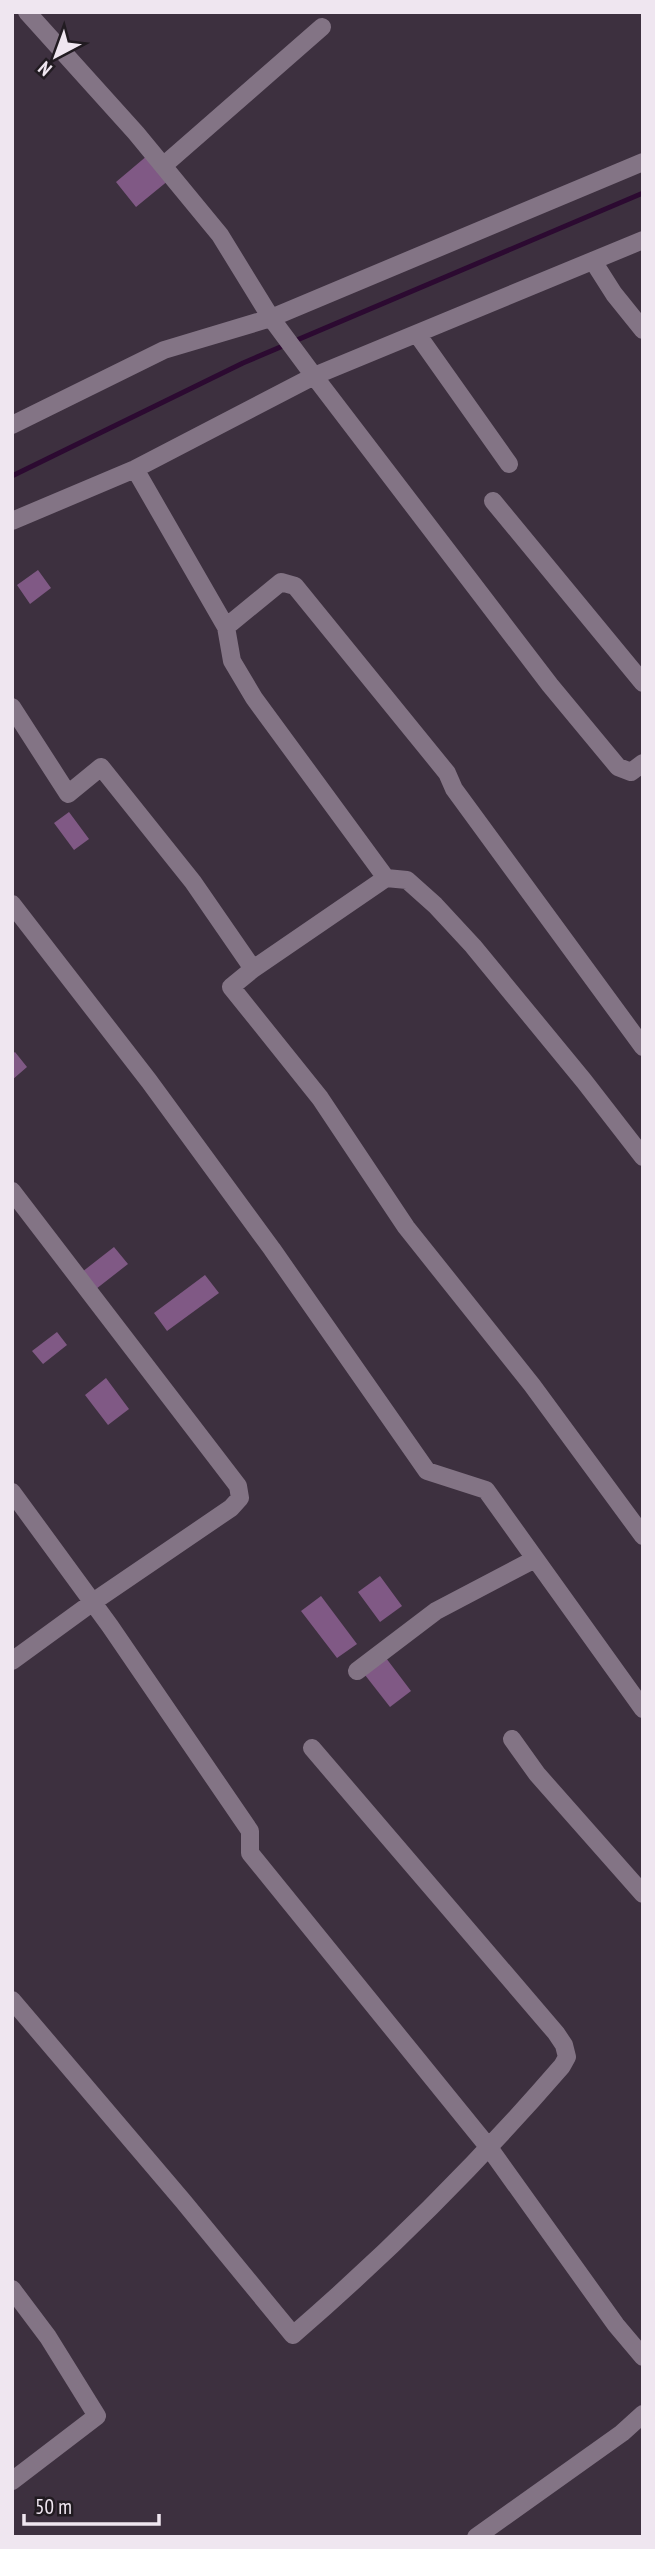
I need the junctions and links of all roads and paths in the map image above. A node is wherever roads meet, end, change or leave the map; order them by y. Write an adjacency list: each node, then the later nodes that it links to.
1 (27, 12): 4 (street)
2 (322, 27): 4 (street)
3 (643, 162): 7 (street)
4 (163, 166): 7 (street)
5 (643, 240): 6 (street)
6 (593, 261): 8 (street); 9 (street)
7 (271, 318): 10 (street); 11 (street)
8 (643, 330)
9 (417, 334): 10 (street); 12 (street)
10 (314, 376): 13 (street); 19 (street)
11 (12, 425)
12 (509, 464)
13 (135, 469): 15 (street); 16 (street)
14 (493, 501): 17 (street)
15 (12, 521)
16 (226, 627): 20 (street); 23 (street)
17 (643, 683)
18 (12, 708): 22 (street)
19 (643, 763)
20 (386, 877): 22 (street); 24 (street)
21 (12, 904): 28 (street)
22 (253, 969): 27 (street)
23 (643, 1047)
24 (643, 1157)
25 (12, 1191): 29 (street)
26 (12, 1492): 29 (street)
27 (643, 1536)
28 (535, 1559): 31 (street); 32 (street)
29 (93, 1602): 30 (street); 37 (street)
30 (12, 1661)
31 (357, 1671)
32 (643, 1709)
33 (512, 1739): 35 (street)
34 (312, 1748): 37 (street)
35 (643, 1894)
36 (12, 2000): 37 (street)
37 (490, 2149): 39 (street)
38 (12, 2289): 41 (street)
39 (643, 2357)
40 (643, 2414): 42 (street)
41 (12, 2481)
42 (477, 2537)

